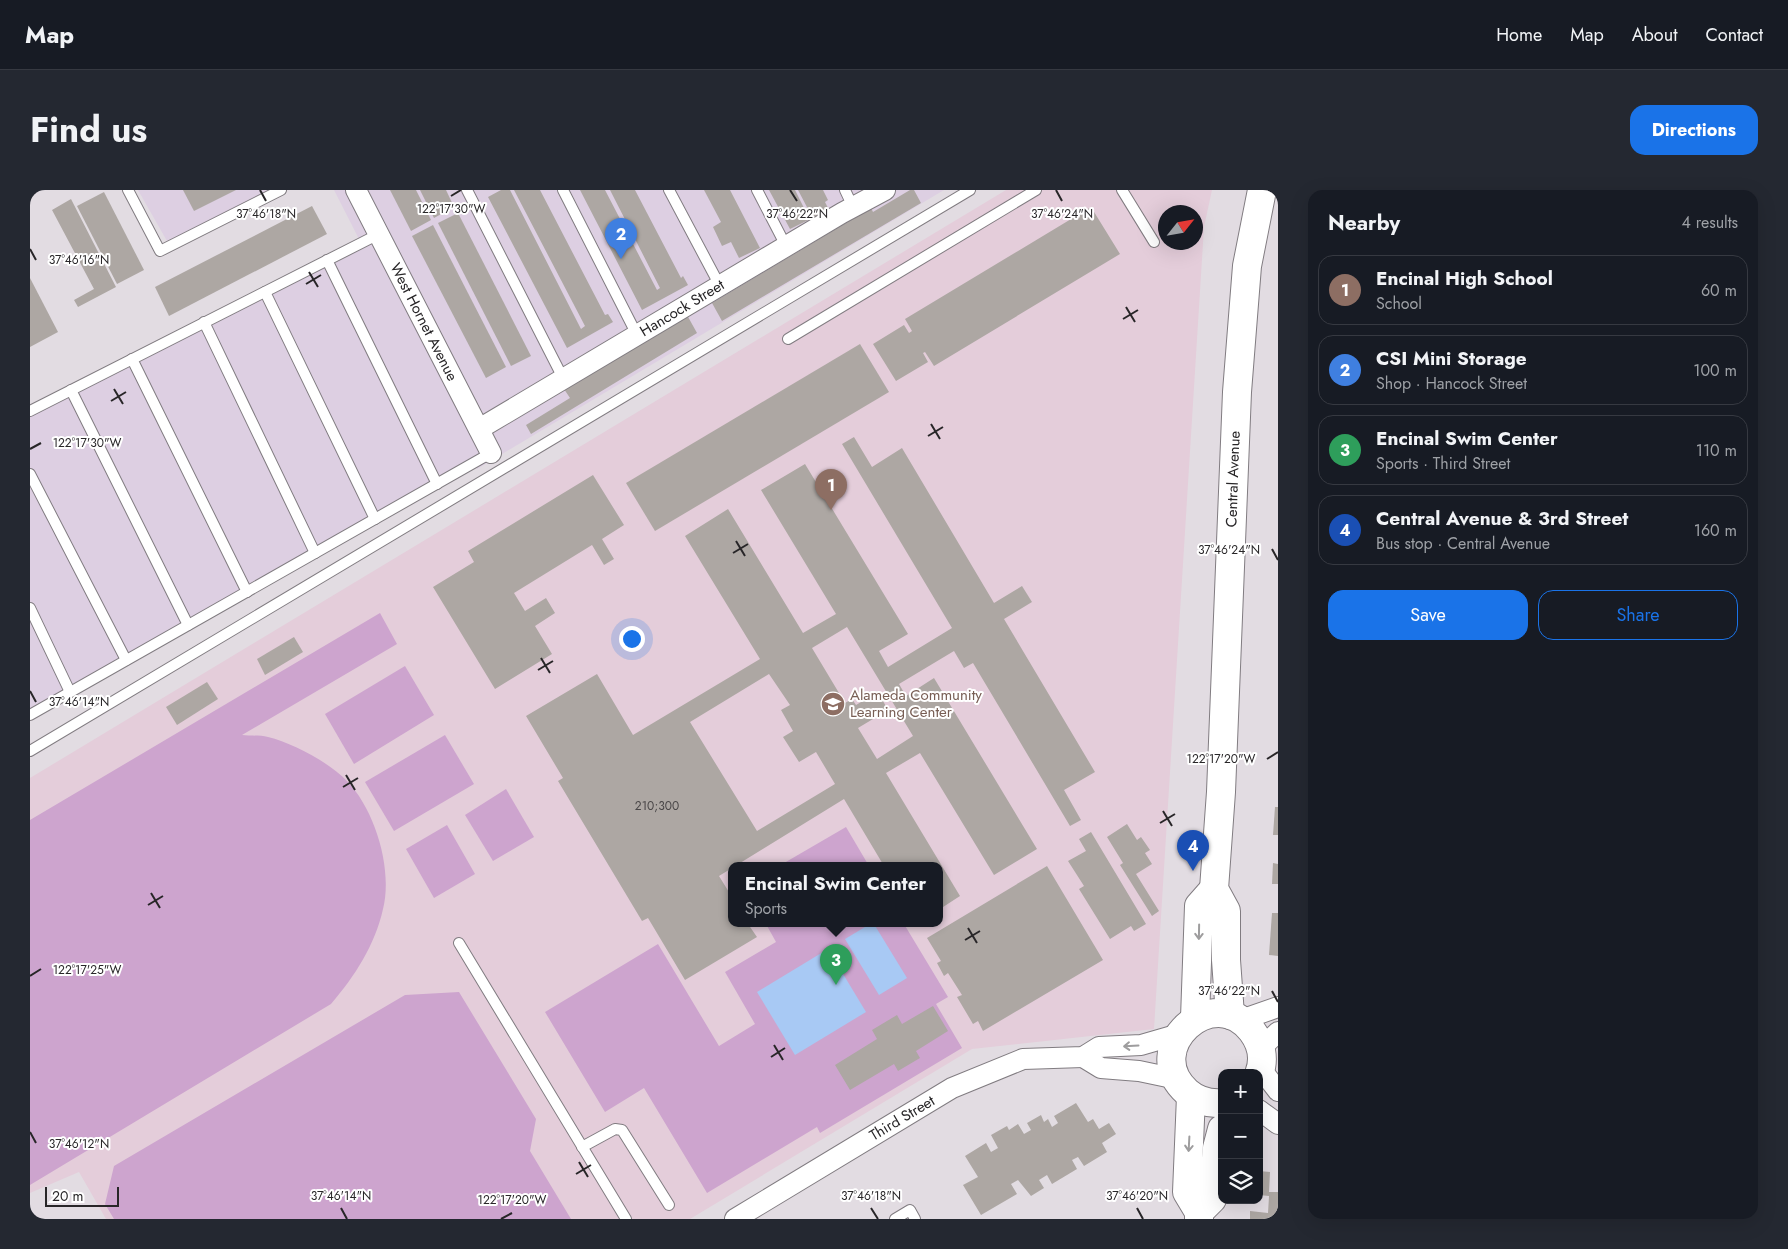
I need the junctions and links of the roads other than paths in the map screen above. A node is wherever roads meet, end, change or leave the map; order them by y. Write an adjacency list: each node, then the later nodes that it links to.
1 (128, 190): 2 (lane)
2 (281, 190)
3 (356, 190): 14 (street, West Hornet Avenue)
4 (467, 190): 24 (lane)
5 (563, 190): 21 (lane)
6 (669, 190): 18 (lane)
7 (758, 190): 16 (lane)
8 (885, 190): 13 (street, Hancock Street)
9 (970, 190): 39 (lane)
10 (1036, 190): 22 (lane)
11 (1122, 190): 15 (lane)
12 (1262, 190): 40 (street, Central Avenue)
13 (849, 199): 16 (street, Hancock Street)
14 (379, 234): 17 (lane); 27 (street, West Hornet Avenue)
15 (1154, 242)
16 (786, 246): 18 (street, Hancock Street)
17 (327, 260): 19 (lane); 30 (lane)
18 (720, 286): 21 (street, Hancock Street)
19 (265, 292): 20 (lane); 31 (lane)
20 (204, 322): 23 (lane); 32 (lane)
21 (637, 335): 24 (street, Hancock Street)
22 (788, 339)
23 (132, 359): 25 (lane); 33 (lane)
24 (563, 378): 27 (street, Hancock Street)
25 (71, 390): 26 (lane); 35 (lane)
26 (30, 410)
27 (479, 428): 28 (street, West Hornet Avenue)
28 (491, 453): 30 (lane)
29 (30, 474): 36 (lane)
30 (437, 484): 31 (lane)
31 (375, 519): 32 (lane)
32 (315, 553): 33 (lane)
33 (247, 592): 35 (lane)
34 (30, 608): 37 (lane)
35 (188, 625): 36 (lane)
36 (126, 660): 37 (lane)
37 (70, 692): 38 (lane)
38 (30, 715)
39 (30, 751)
40 (1214, 889): 43 (street); 44 (street, one-way to 44)
41 (459, 943): 53 (lane)
42 (1278, 1007): 43 (street)
43 (1236, 1018): 44 (street); 45 (street)
44 (1187, 1026): 46 (street, Third Street, one-way to 46); 47 (street)
45 (1265, 1056): 48 (street)
46 (1083, 1057): 47 (street, Third Street); 57 (street, Third Street)
47 (1184, 1087): 49 (street); 55 (street, one-way to 55)
48 (1278, 1091)
49 (1218, 1103)
50 (1263, 1113): 51 (street)
51 (1278, 1124)
52 (1218, 1144): 55 (street)
53 (582, 1147): 54 (lane); 56 (lane)
54 (669, 1205)
55 (1199, 1215)
56 (626, 1219)
57 (735, 1219)
58 (894, 1219): 59 (lane)
59 (915, 1219)

